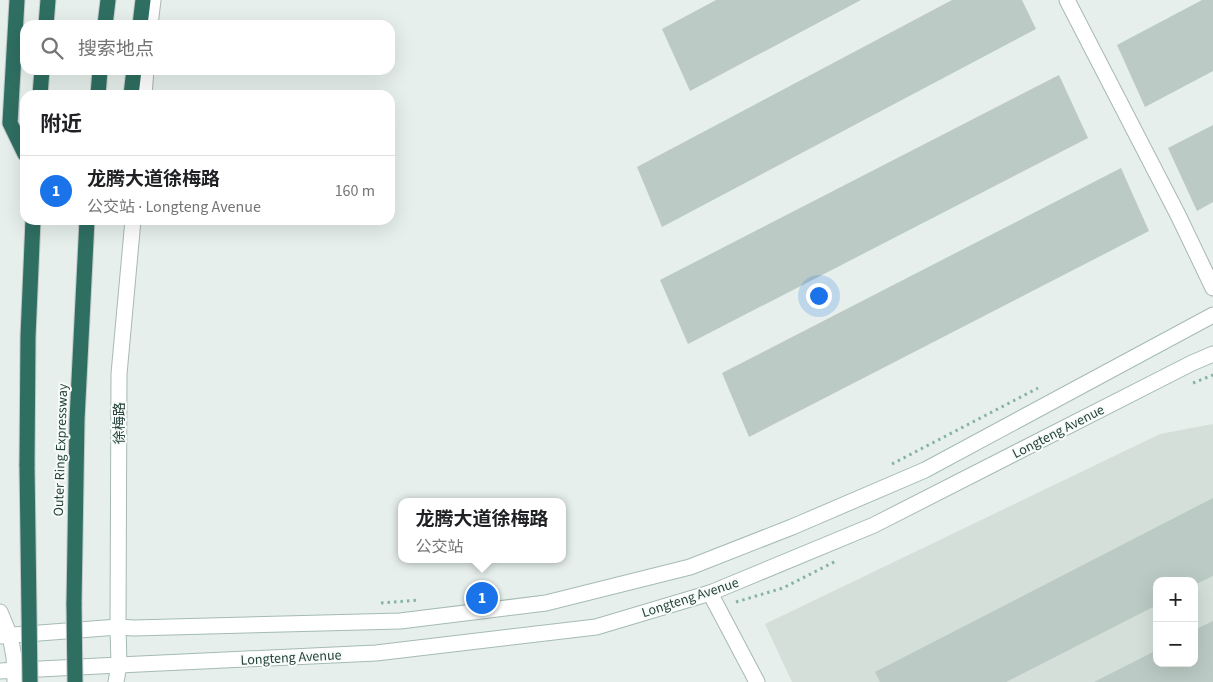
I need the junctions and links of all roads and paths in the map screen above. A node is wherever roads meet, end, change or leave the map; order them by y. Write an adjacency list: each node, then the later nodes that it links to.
1 (17, 0): 19 (highway)
2 (48, 0): 7 (highway)
3 (108, 0): 8 (highway)
4 (143, 0): 9 (highway)
5 (153, 0): 10 (main road)
6 (1067, 0): 23 (main road)
7 (46, 20)
8 (106, 20)
9 (141, 20)
10 (151, 20)
11 (42, 75): 15 (highway)
12 (100, 75): 16 (highway)
13 (133, 75): 17 (highway)
14 (146, 75): 18 (main road)
15 (40, 90)
16 (98, 90)
17 (132, 90)
18 (144, 90)
19 (20, 144)
20 (32, 225): 36 (highway, bridge)
21 (87, 225): 37 (highway, Outer Ring Expressway, bridge)
22 (133, 225): 32 (main road, 徐梅路)
23 (1212, 286)
24 (1213, 315): 32 (main road, Longteng Avenue)
25 (1213, 354): 28 (main road, Longteng Avenue)
26 (1044, 385): 27 (path)
27 (887, 466)
28 (710, 593): 34 (main road, Longteng Avenue); 39 (main road)
29 (424, 599): 30 (path)
30 (377, 603)
31 (0, 612): 33 (main road)
32 (118, 627): 33 (main road, Longteng Avenue); 34 (main road, 徐梅路)
33 (5, 636): 35 (main road)
34 (119, 666): 35 (main road, Longteng Avenue); 38 (main road)
35 (10, 674)
36 (30, 682)
37 (75, 682)
38 (116, 682)
39 (757, 682)

